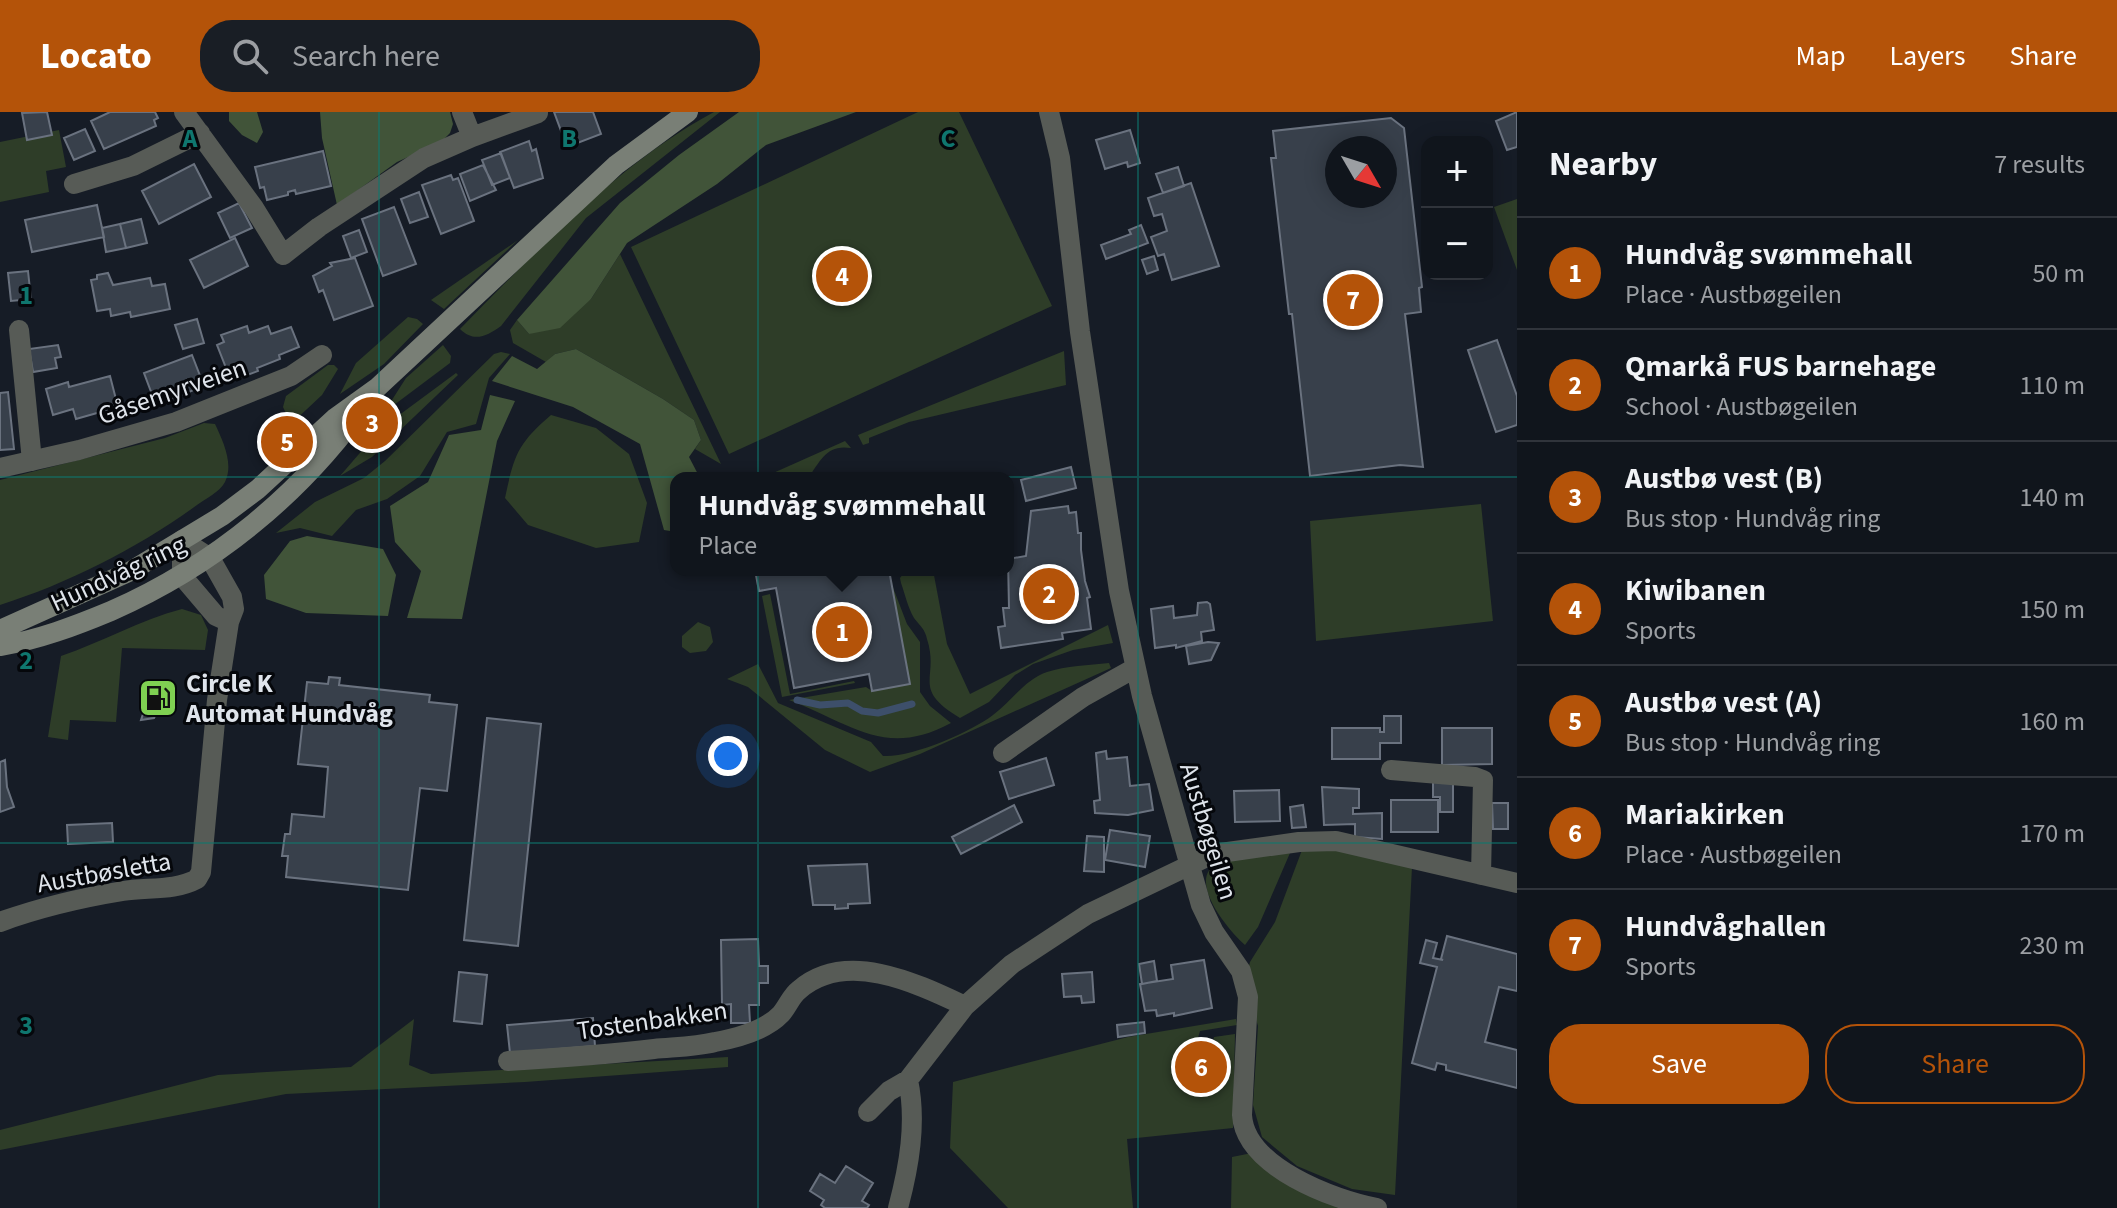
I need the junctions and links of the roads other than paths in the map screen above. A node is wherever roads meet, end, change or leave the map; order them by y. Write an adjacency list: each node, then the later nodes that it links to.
1 (184, 112): 6 (street)
2 (462, 112): 7 (street)
3 (688, 112): 11 (main road, Hundvåg ring)
4 (1049, 112): 20 (street, Austbøgeilen)
5 (538, 113): 7 (street)
6 (200, 133): 7 (street); 8 (street)
7 (472, 137)
8 (74, 184)
9 (19, 330): 12 (street)
10 (322, 355): 12 (street, Gåsemyrveien)
11 (378, 387): 14 (main road, Hundvåg ring); 15 (main road, Hundvåg ring)
12 (32, 461): 13 (street, Gåsemyrveien)
13 (0, 468)
14 (182, 540): 15 (street, Austbøsletta); 16 (street); 18 (main road, Hundvåg ring)
15 (210, 558): 16 (main road, Hundvåg ring); 17 (street, Austbøsletta)
16 (182, 576): 17 (street); 19 (main road, Hundvåg ring)
17 (229, 622): 26 (street, Austbøsletta)
18 (0, 630)
19 (0, 646)
20 (1135, 668): 21 (street); 23 (street, Austbøgeilen)
21 (1003, 753)
22 (1391, 770): 24 (street)
23 (1190, 863): 24 (street); 27 (street); 32 (street, Austbøgeilen)
24 (1481, 875): 25 (street)
25 (1517, 883)
26 (0, 922)
27 (965, 1006): 28 (street, Tostenbakken); 29 (street)
28 (508, 1061)
29 (908, 1080): 30 (street); 31 (street)
30 (868, 1112)
31 (898, 1208)
32 (1377, 1208)

